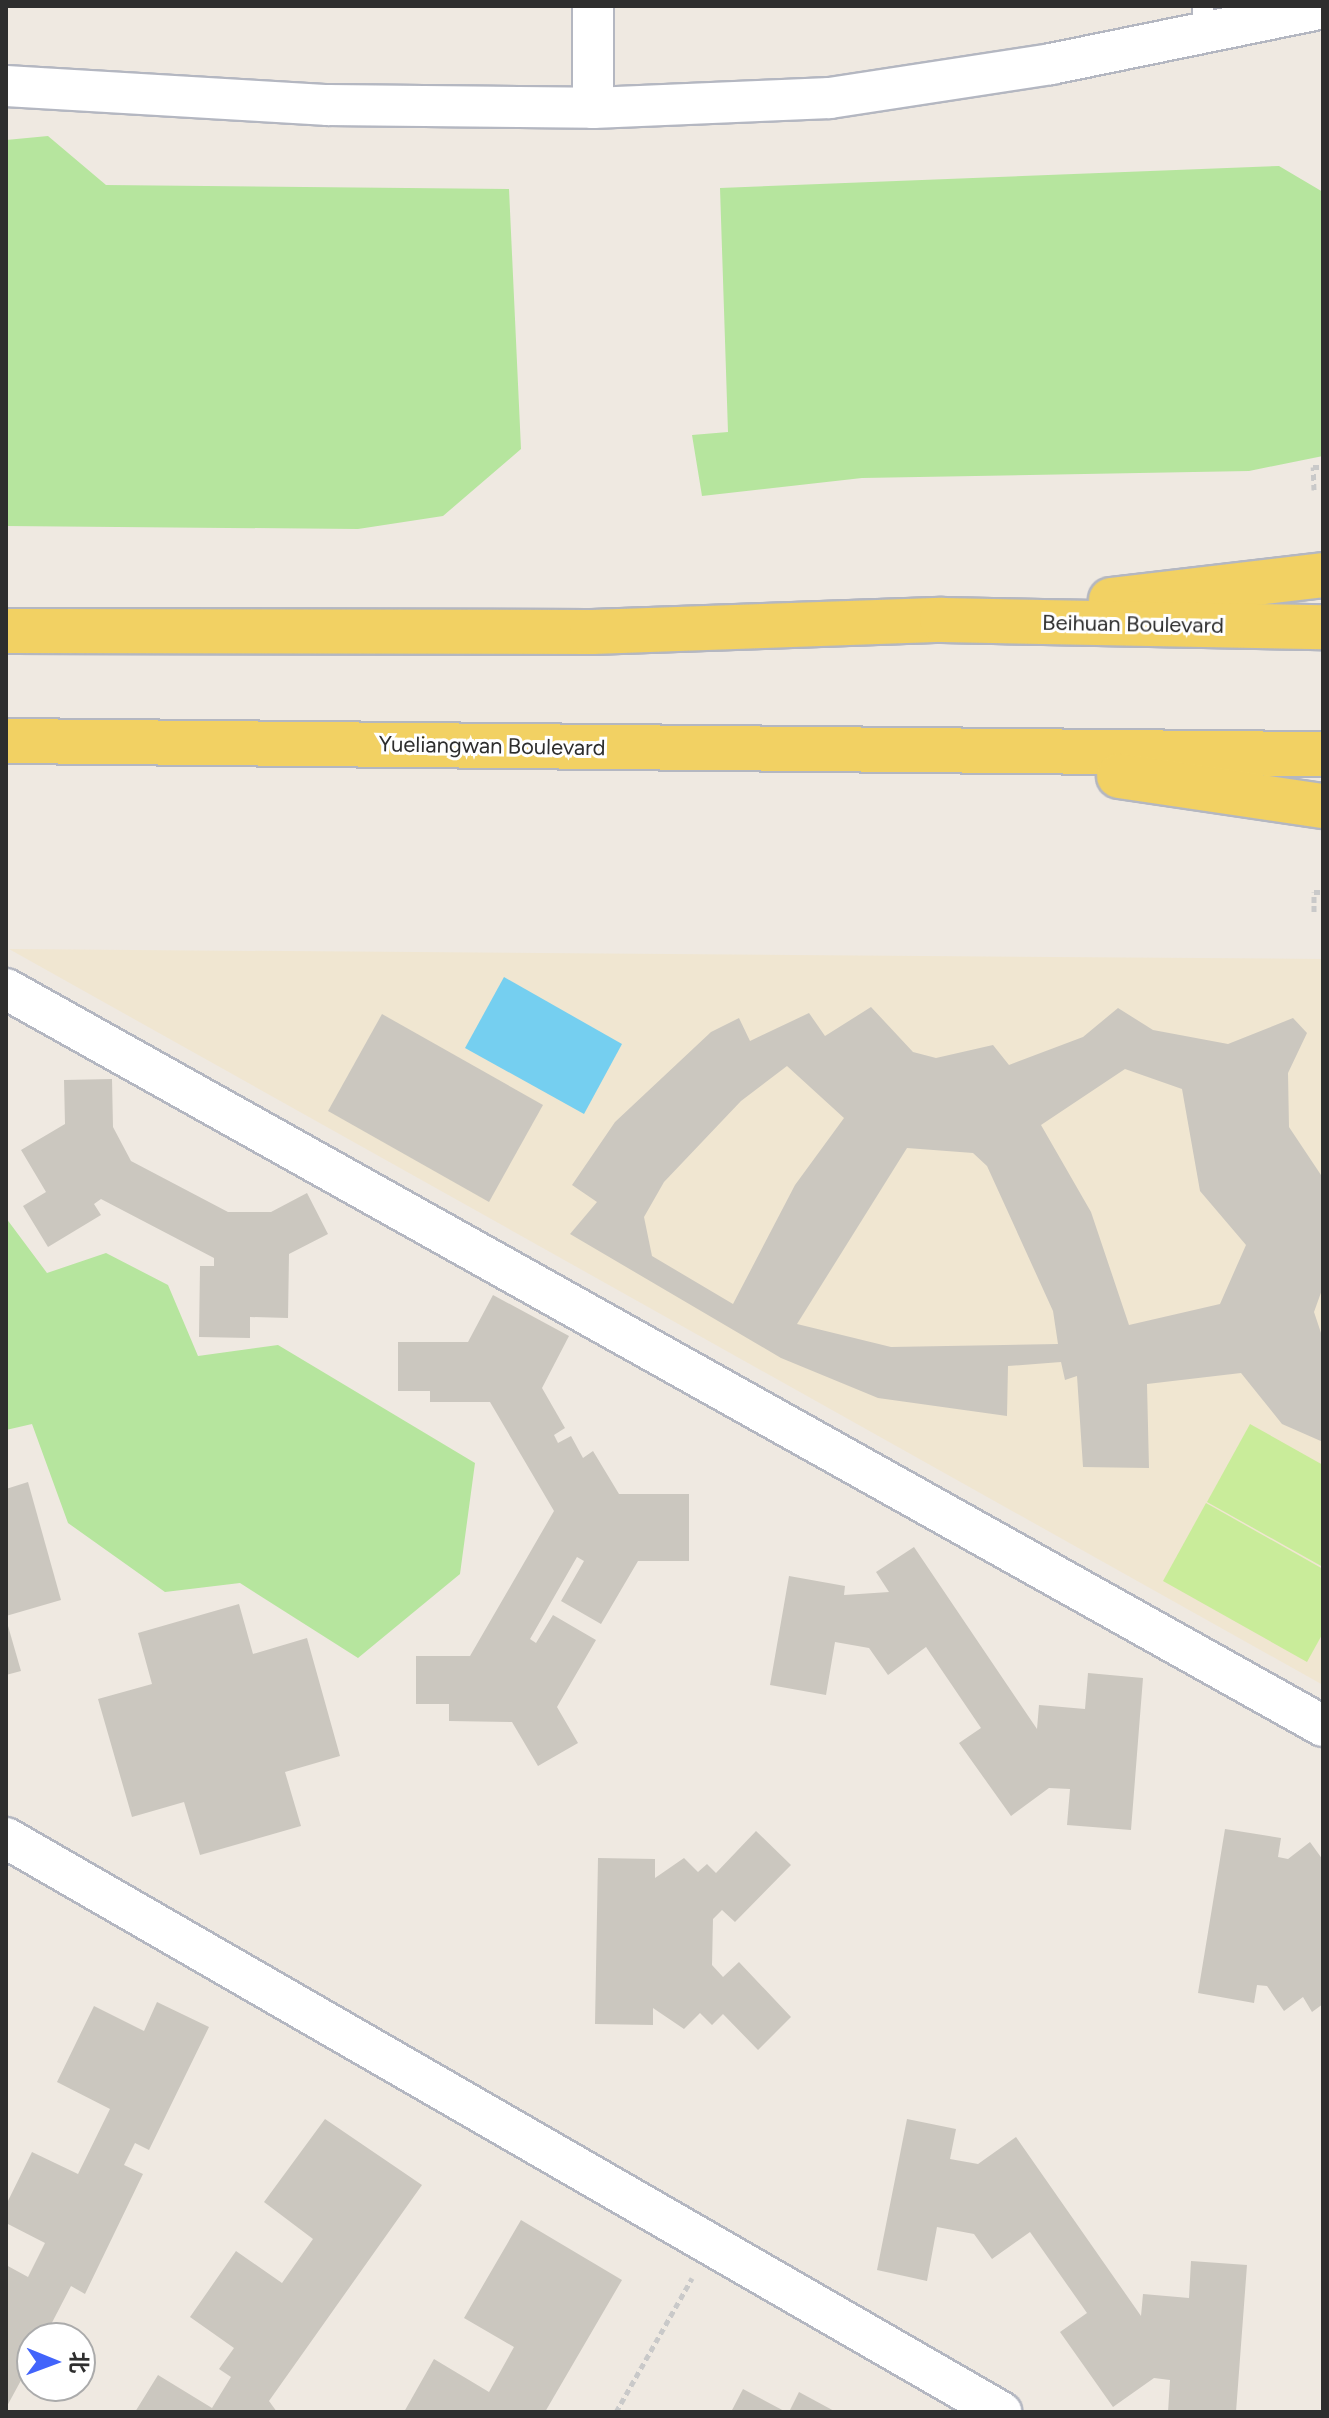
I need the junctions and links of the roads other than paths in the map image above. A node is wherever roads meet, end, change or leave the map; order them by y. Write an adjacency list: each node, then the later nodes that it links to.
1 (593, 6): 5 (street)
2 (1323, 8): 3 (street)
3 (1203, 18): 5 (street)
4 (6, 86): 5 (street)
5 (593, 108)
6 (1323, 575): 7 (main road)
7 (942, 620): 8 (main road, Beihuan Boulevard); 9 (main road)
8 (1323, 627)
9 (6, 631)
10 (6, 741): 11 (main road, Yueliangwan Boulevard)
11 (979, 753): 12 (main road); 13 (main road)
12 (1323, 754)
13 (1323, 806)
14 (6, 989): 15 (street)
15 (1323, 1726)
16 (6, 1838): 17 (street)
17 (1001, 2412)

